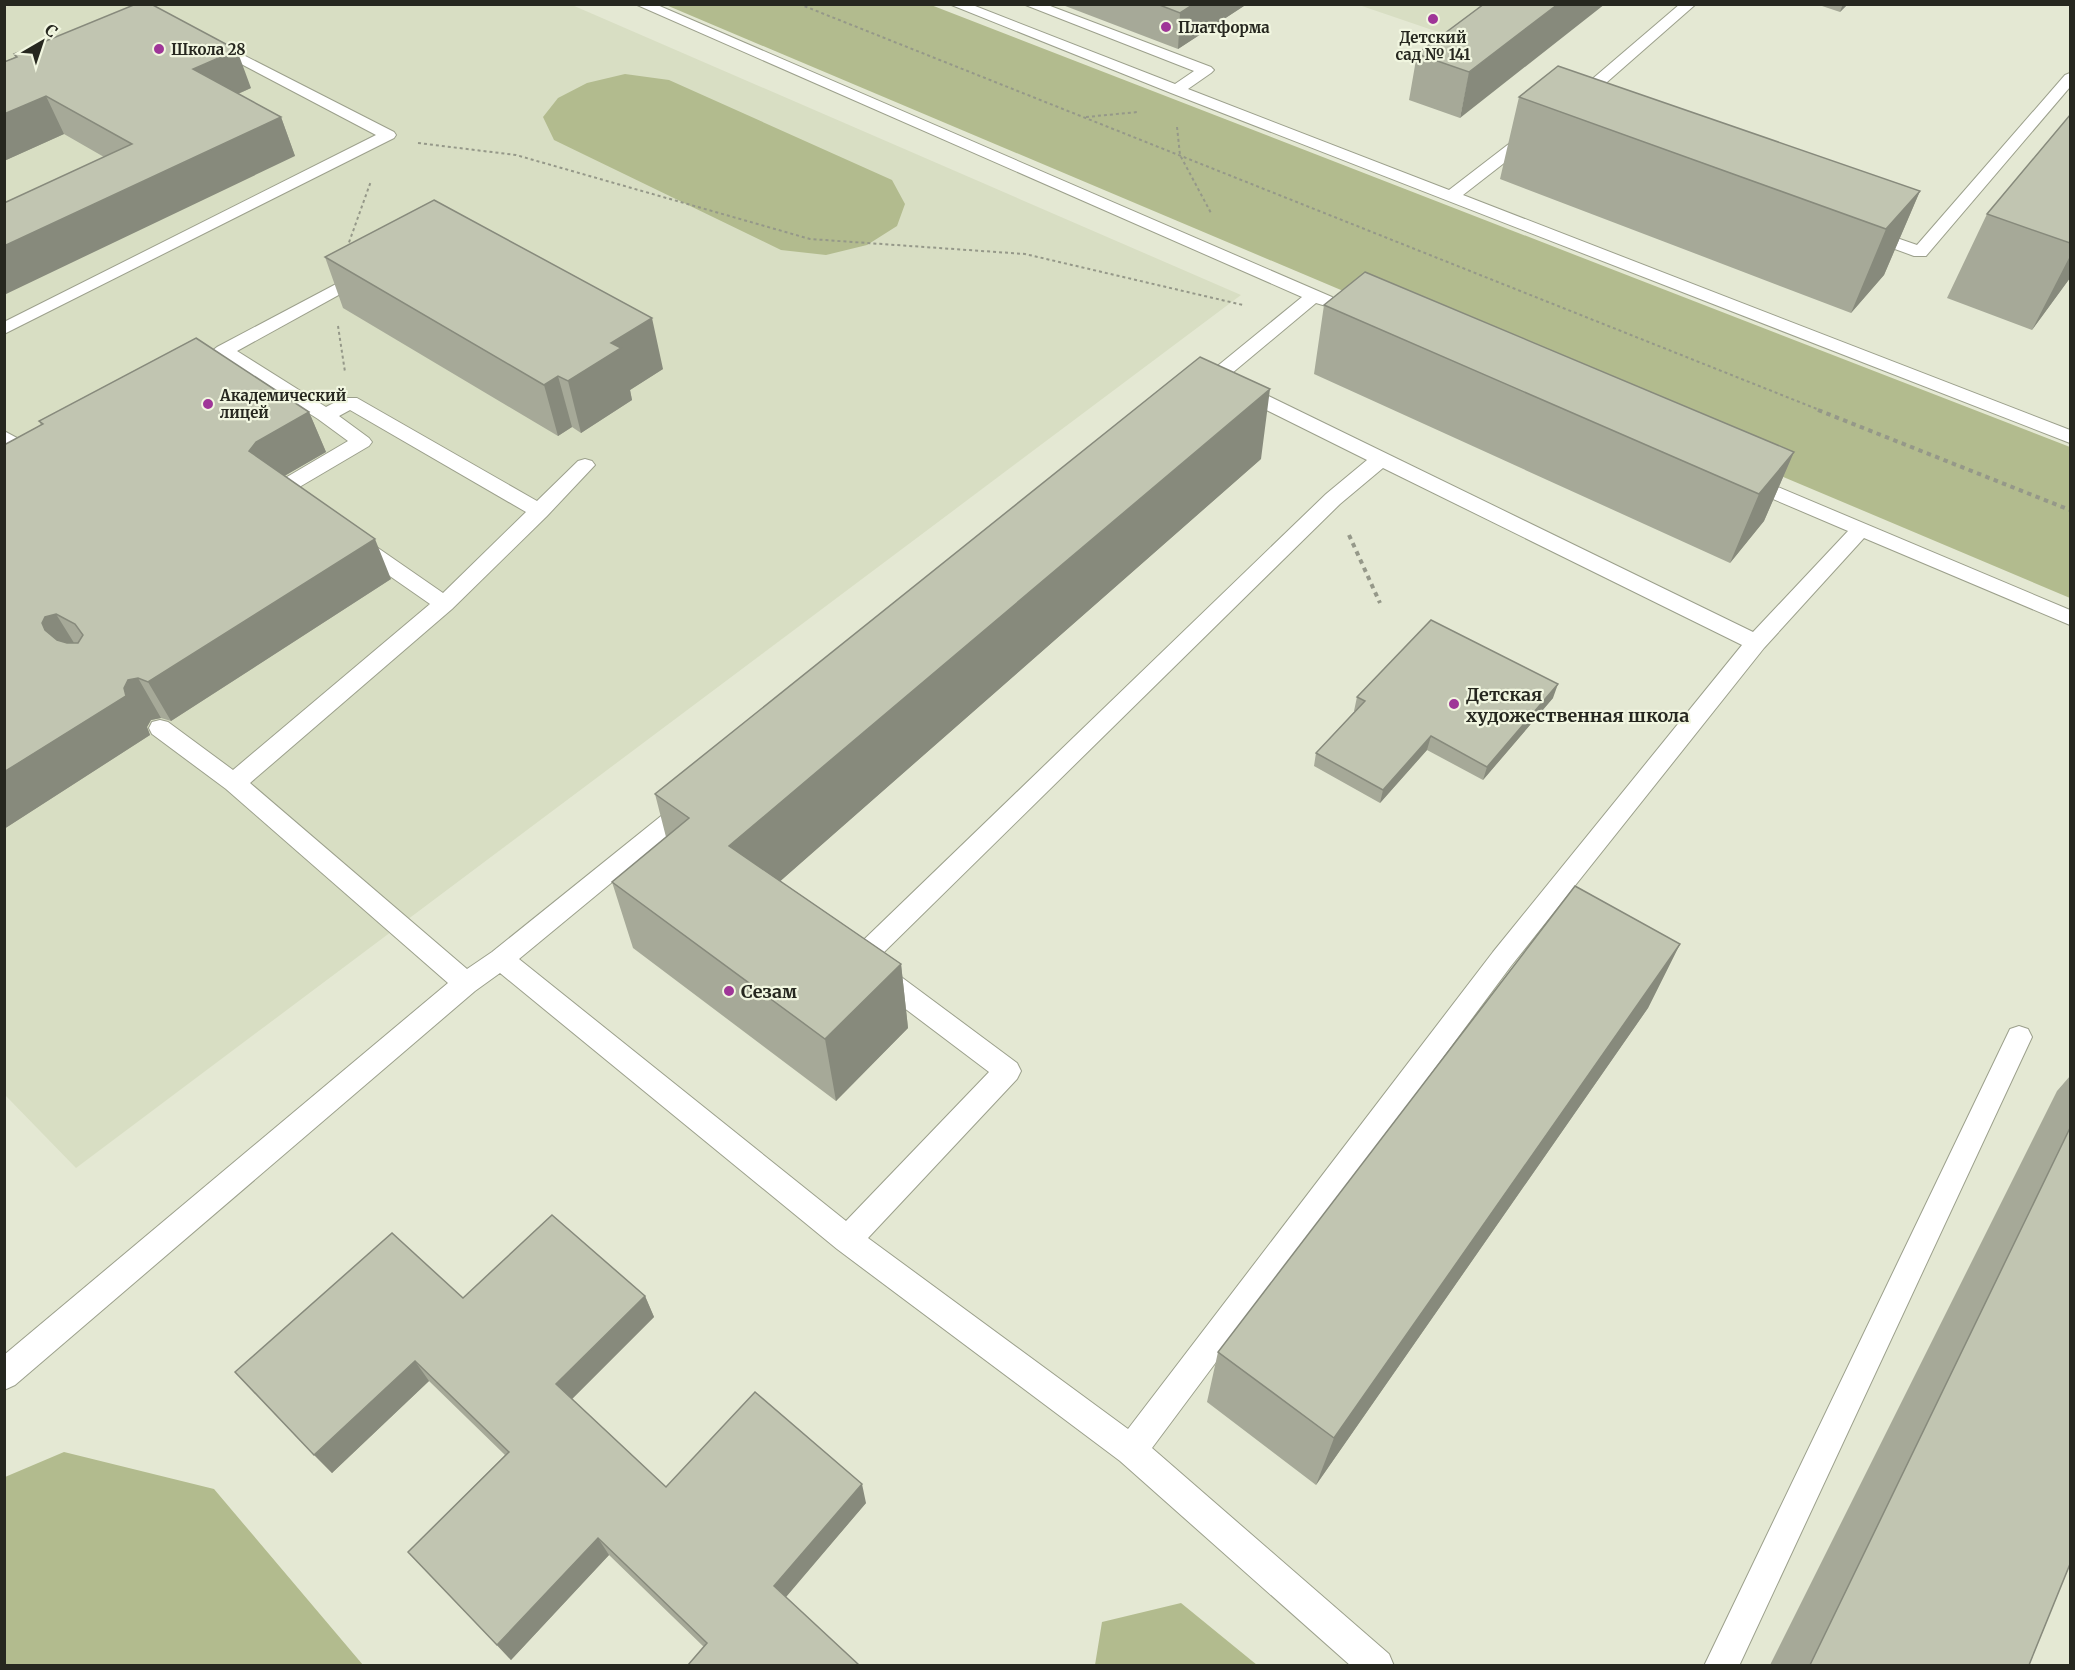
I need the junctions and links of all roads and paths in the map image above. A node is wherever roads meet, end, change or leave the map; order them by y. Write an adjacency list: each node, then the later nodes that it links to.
1 (642, 4): 17 (lane)
2 (799, 4): 11 (path)
3 (956, 4): 8 (lane)
4 (1030, 4): 8 (lane)
5 (1689, 4): 10 (lane)
6 (197, 36): 13 (lane)
7 (2070, 78): 15 (lane)
8 (1176, 90): 14 (lane)
9 (1141, 111): 11 (path)
10 (1563, 112)
11 (1085, 118): 34 (path)
12 (1545, 125): 14 (lane)
13 (388, 135): 16 (path); 18 (path); 20 (lane)
14 (1451, 196): 27 (lane)
15 (1853, 228)
16 (338, 288): 21 (lane); 25 (path)
17 (1314, 296): 19 (lane); 23 (lane)
18 (1250, 306)
19 (1346, 310)
20 (4, 329)
21 (224, 351): 22 (lane); 26 (lane)
22 (193, 368)
23 (1215, 378): 24 (lane); 30 (lane)
24 (1187, 401)
25 (350, 402): 26 (lane); 35 (lane)
26 (325, 415): 33 (lane)
27 (2070, 436)
28 (4, 437): 29 (lane)
29 (50, 443)
30 (1381, 459): 40 (lane); 47 (lane)
31 (585, 465): 35 (lane)
32 (1730, 473): 36 (lane)
33 (310, 510)
34 (2070, 510)
35 (540, 511): 38 (lane)
36 (1861, 529): 39 (lane); 40 (lane)
37 (339, 530): 38 (lane)
38 (444, 604): 42 (lane)
39 (2070, 618)
40 (1756, 643): 49 (lane)
41 (160, 728): 42 (lane)
42 (234, 783): 45 (lane)
43 (705, 793): 44 (lane)
44 (501, 959): 45 (lane); 47 (lane)
45 (466, 983): 48 (lane)
46 (2019, 1037): 51 (lane)
47 (847, 1240): 49 (lane)
48 (4, 1375)
49 (1131, 1450): 50 (lane)
50 (1377, 1665)
51 (1720, 1665)

